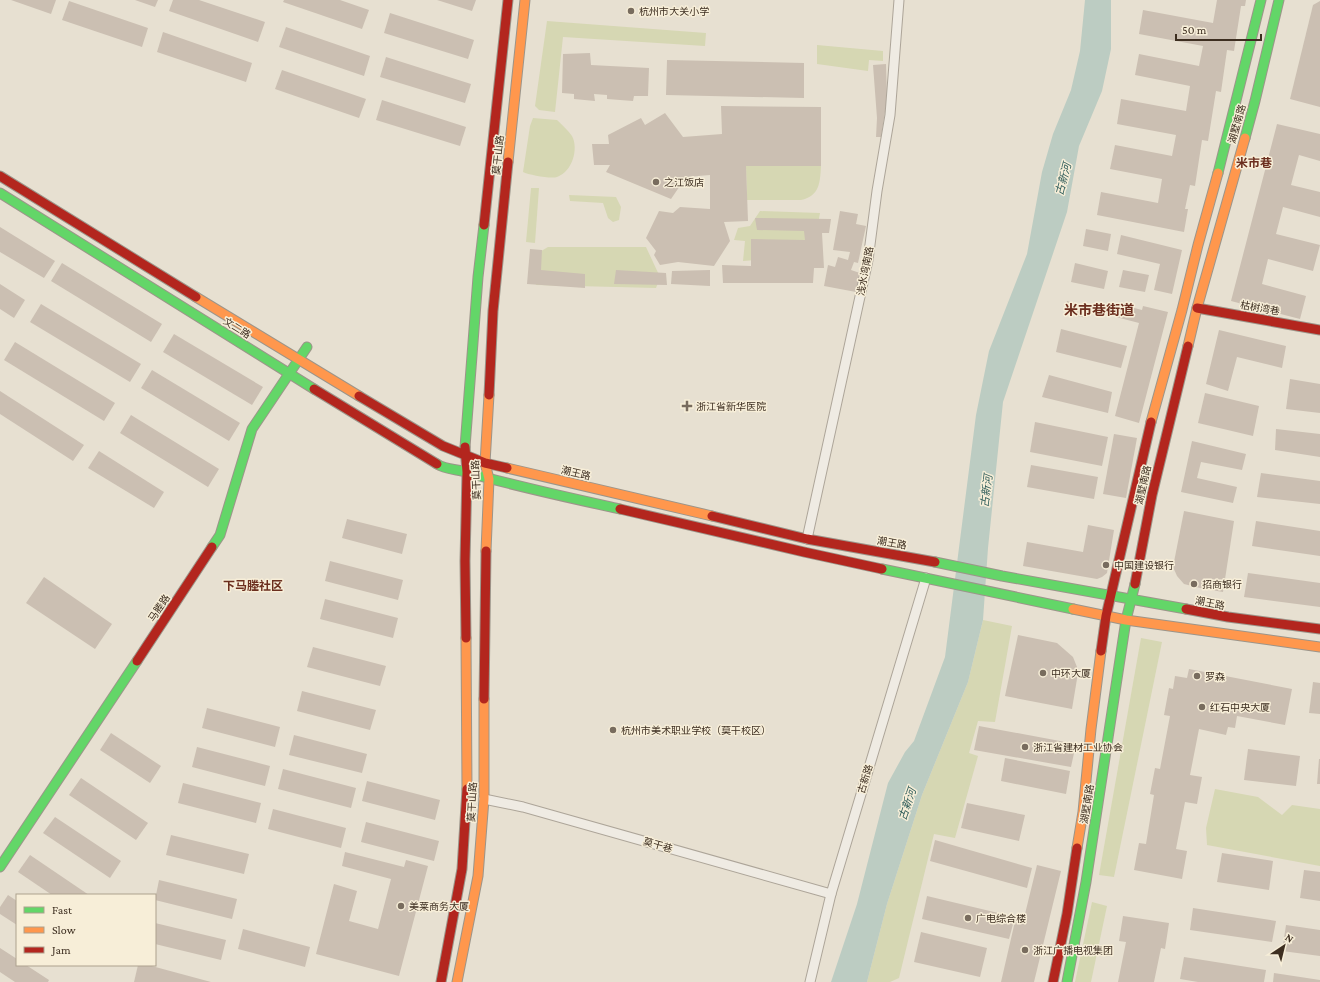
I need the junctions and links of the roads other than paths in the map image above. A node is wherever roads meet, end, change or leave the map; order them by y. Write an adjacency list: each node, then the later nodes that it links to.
1 (508, 0): 13 (main road, 莫干山路)
2 (525, 0): 14 (main road, 莫干山路)
3 (899, 0): 17 (street, 浅水湾南路)
4 (1261, 0): 19 (main road, 湖墅南路)
5 (1279, 0): 8 (main road, 湖墅南路)
6 (0, 176): 11 (main road, 文二路)
7 (0, 193): 12 (main road, 文二路)
8 (1197, 308): 9 (main road, 枯树湾巷); 20 (main road, 湖墅南路)
9 (1320, 330)
10 (307, 347): 11 (main road, 马塍路)
11 (299, 360): 12 (main road, 马塍路); 13 (main road, 文二路)
12 (290, 374): 15 (main road, 文二路); 26 (main road, 马塍路)
13 (465, 454): 14 (main road, 潮王路); 15 (main road, 莫干山路)
14 (485, 463): 16 (main road, 莫干山路); 17 (main road, 潮王路)
15 (467, 472): 16 (main road); 28 (main road, 莫干山路)
16 (489, 479): 18 (main road); 25 (main road, 莫干山路)
17 (807, 539): 19 (main road, 潮王路)
18 (926, 578): 21 (main road); 27 (street, 古新路)
19 (1111, 596): 20 (main road, 潮王路); 21 (main road, 湖墅南路)
20 (1132, 599): 22 (main road, 湖墅南路); 23 (main road, 潮王路)
21 (1106, 616): 22 (main road); 31 (main road, 湖墅南路)
22 (1126, 620): 24 (main road); 32 (main road, 湖墅南路)
23 (1320, 629)
24 (1320, 647)
25 (484, 800): 27 (street, 莫干巷); 29 (main road, 莫干山路)
26 (0, 868)
27 (830, 894): 30 (street, 古新路)
28 (440, 982)
29 (457, 982)
30 (810, 982)
31 (1053, 982)
32 (1067, 982)

